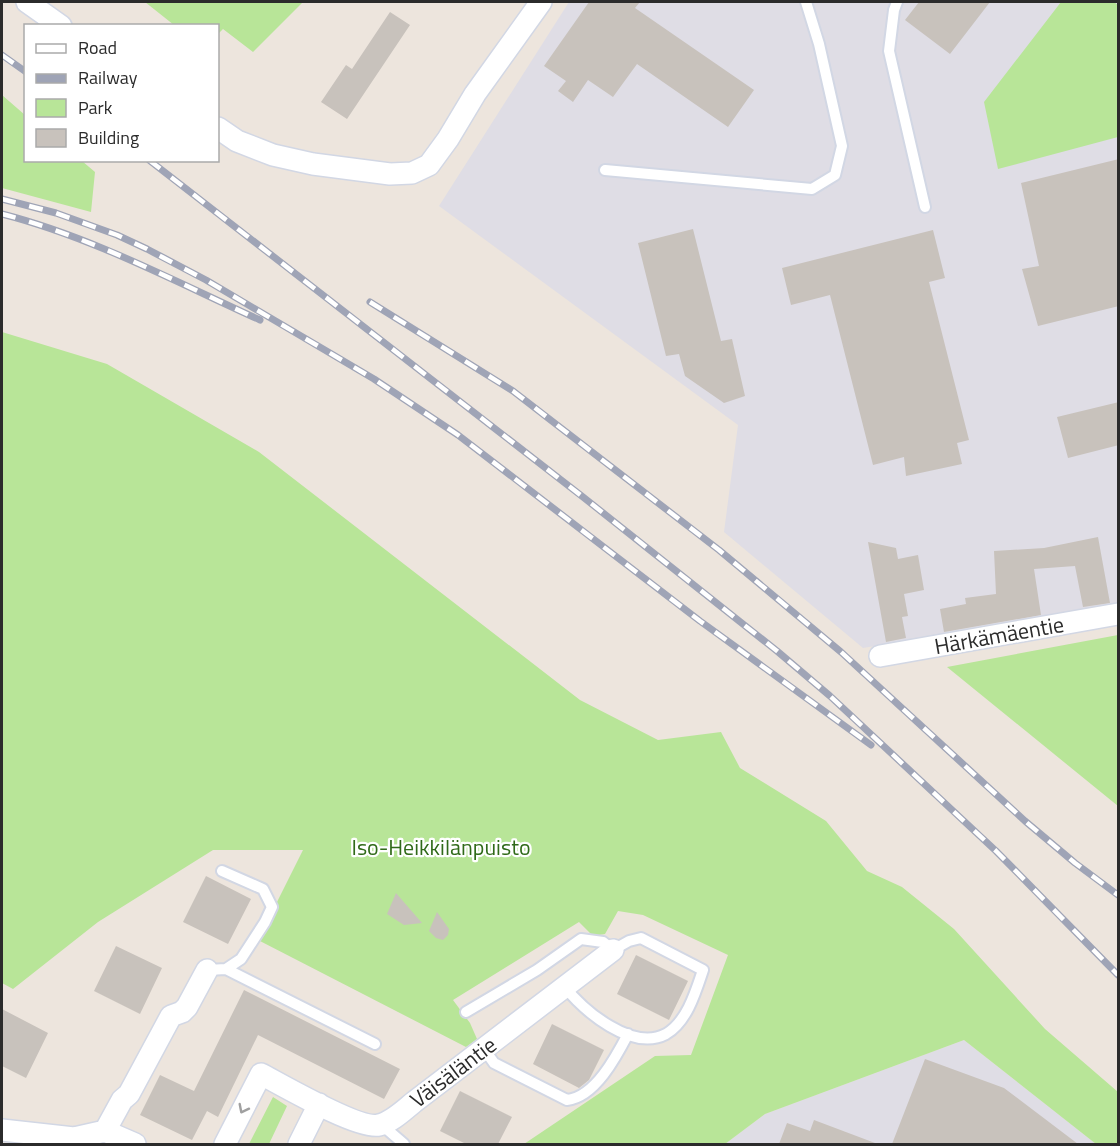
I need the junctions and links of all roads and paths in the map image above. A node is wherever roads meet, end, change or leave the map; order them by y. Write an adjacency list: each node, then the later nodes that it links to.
1 (27, 2): 5 (street)
2 (541, 2): 6 (street)
3 (806, 2): 7 (lane)
4 (897, 2): 8 (lane)
5 (58, 24)
6 (219, 130)
7 (605, 170)
8 (925, 207)
9 (1119, 614): 10 (street, Härkämäentie)
10 (879, 656)
11 (222, 871): 13 (lane)
12 (613, 950): 14 (street, Väisäläntie); 15 (lane); 16 (lane)
13 (217, 969): 17 (lane); 22 (street)
14 (564, 986): 16 (lane); 18 (street, Väisäläntie)
15 (466, 1012)
16 (628, 1034): 18 (lane)
17 (375, 1044)
18 (484, 1049): 20 (street, Väisäläntie)
19 (319, 1104): 20 (street); 25 (street, one-way to 25); 26 (street)
20 (382, 1125): 27 (lane)
21 (2, 1130): 23 (street)
22 (105, 1131): 23 (street); 24 (street)
23 (43, 1139)
24 (135, 1144)
25 (225, 1144)
26 (299, 1144)
27 (404, 1144)

